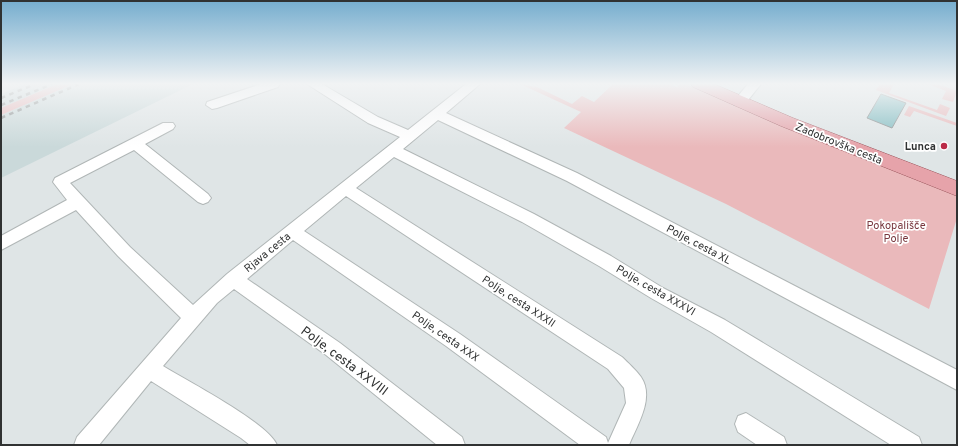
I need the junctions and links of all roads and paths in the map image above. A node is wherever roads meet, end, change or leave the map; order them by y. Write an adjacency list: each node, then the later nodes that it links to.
1 (348, 105): 6 (street)
2 (448, 105): 4 (street, Rjava cesta)
3 (746, 105): 10 (main road, Zadobrovška cesta)
4 (437, 114): 6 (street, Rjava cesta); 18 (street, Polje, cesta XL)
5 (168, 126): 7 (street)
6 (410, 136): 8 (street, Rjava cesta)
7 (134, 144): 11 (street); 12 (street)
8 (392, 150): 9 (street, Rjava cesta); 26 (street, Polje, cesta XXXVI)
9 (345, 188): 13 (street, Rjava cesta); 24 (street, Polje, cesta XXXII)
10 (957, 189)
11 (203, 198)
12 (77, 202): 14 (street); 16 (street)
13 (292, 231): 15 (street, Rjava cesta); 23 (street, Polje, cesta XXX)
14 (1, 244)
15 (233, 279): 16 (street, Rjava cesta); 22 (street, Polje, cesta XXVIII)
16 (192, 317): 17 (street, Rjava cesta)
17 (149, 369): 20 (street, Rjava cesta); 21 (street)
18 (957, 380)
19 (746, 424): 25 (street)
20 (86, 444)
21 (266, 445)
22 (454, 445)
23 (598, 445)
24 (618, 445)
25 (776, 445)
26 (911, 445)

